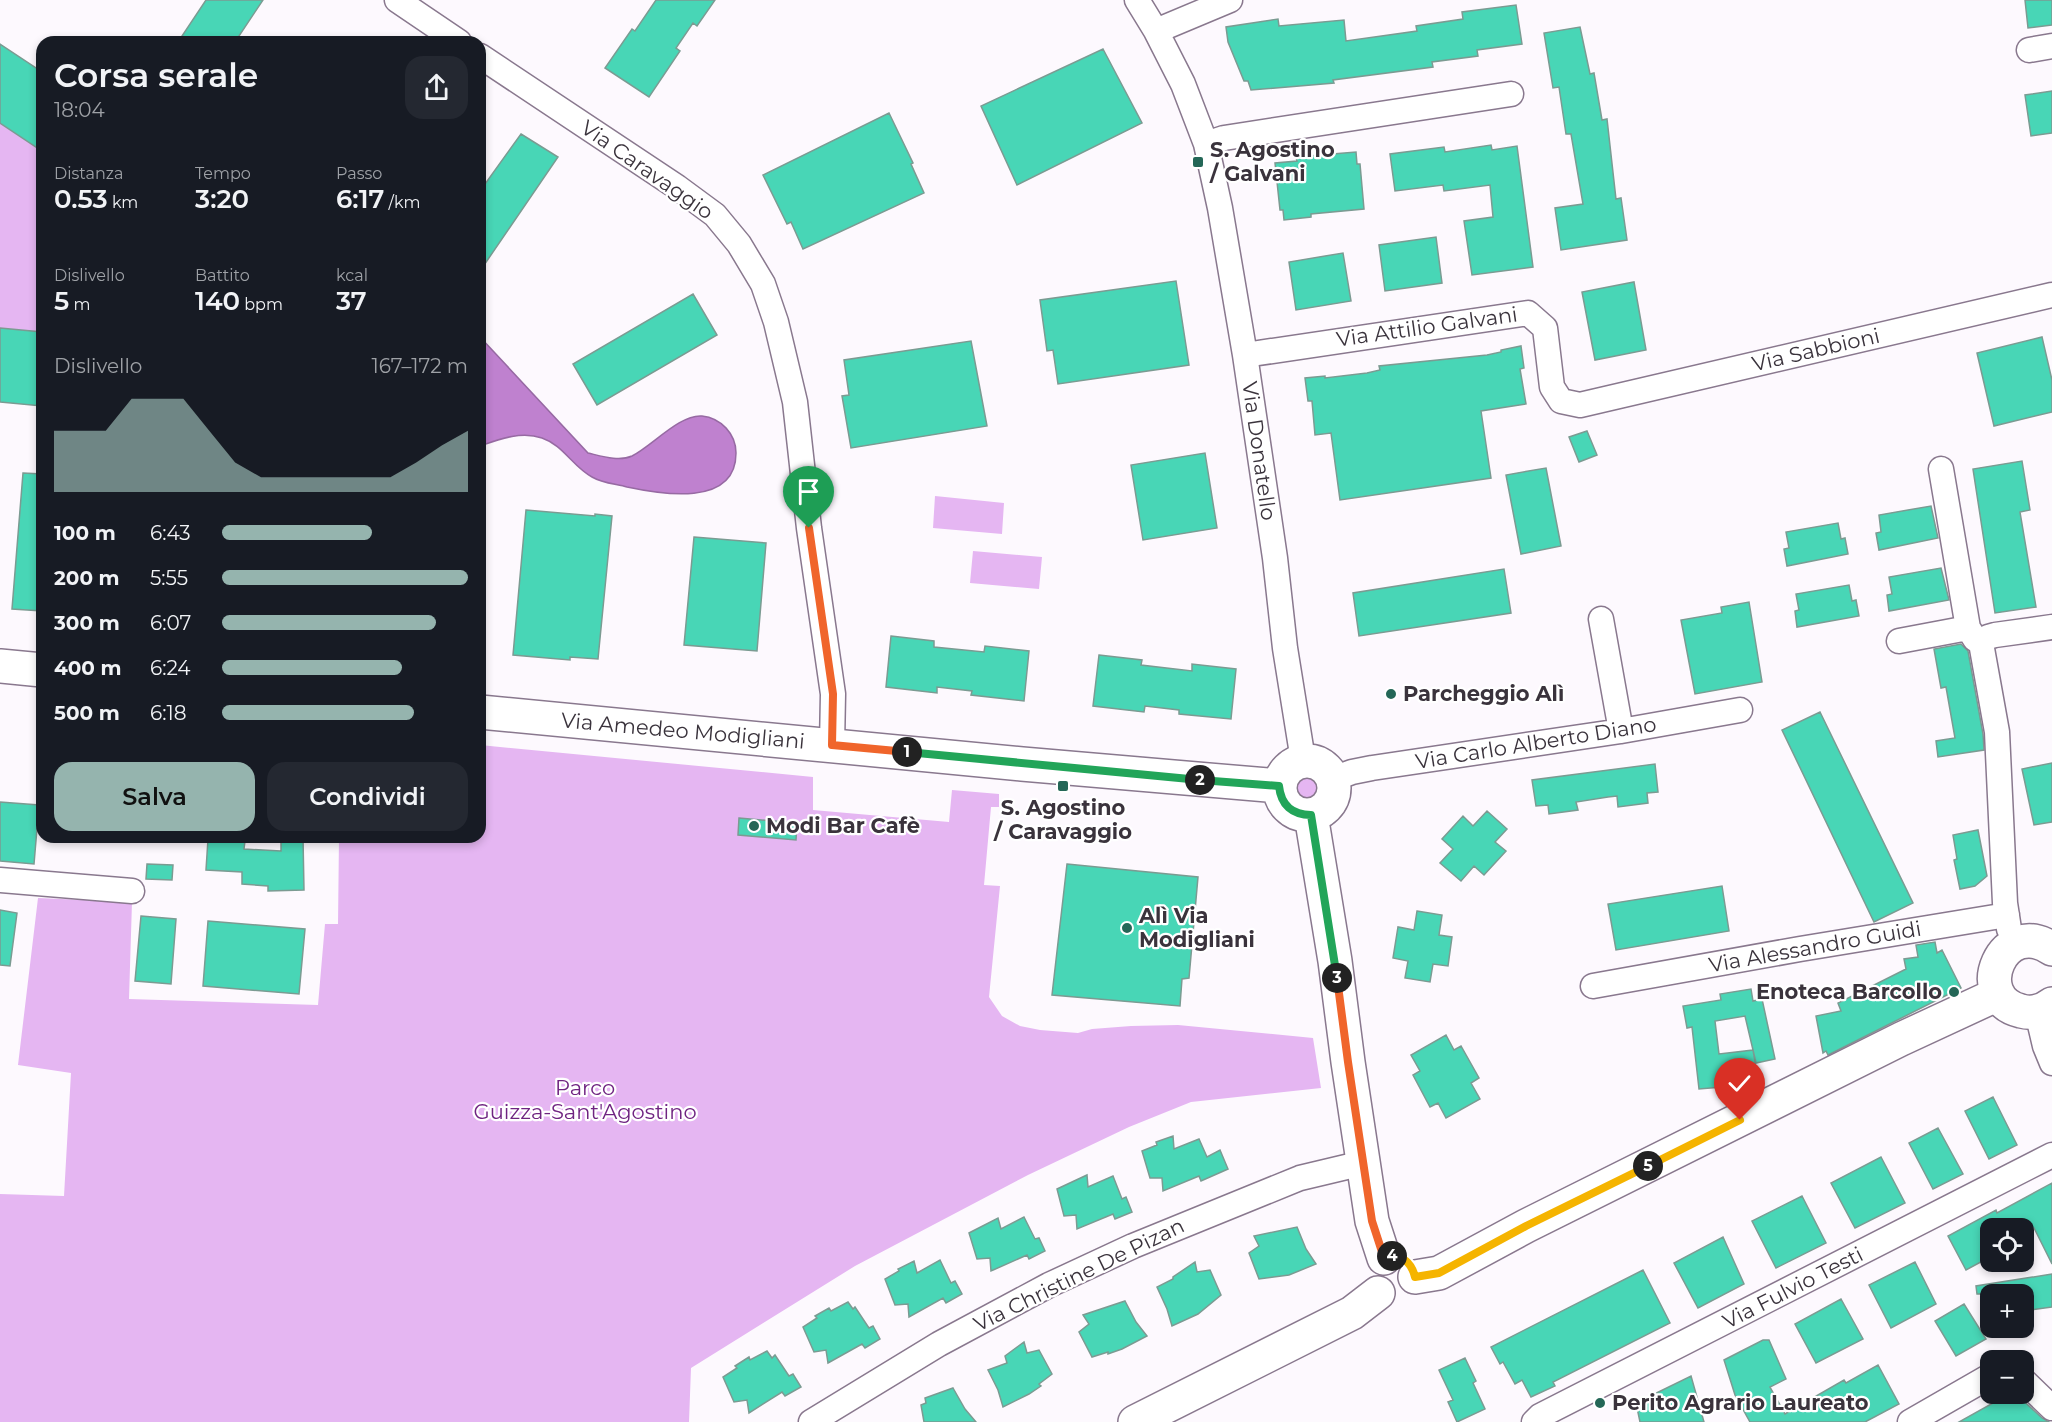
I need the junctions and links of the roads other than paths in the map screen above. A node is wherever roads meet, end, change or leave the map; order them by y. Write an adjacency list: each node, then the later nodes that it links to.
1 (397, 0): 5 (street)
2 (1137, 0): 4 (street, Via Donatello)
3 (1230, 0): 4 (street)
4 (1156, 31): 8 (street, Via Donatello)
5 (450, 36)
6 (486, 60): 22 (street, Via Caravaggio)
7 (1511, 94): 8 (street)
8 (1206, 144): 10 (street, Via Donatello)
9 (2052, 295): 11 (street, Via Sabbioni)
10 (1245, 355): 11 (street, Via Attilio Galvani); 23 (street, Via Donatello)
11 (1580, 405)
12 (1941, 469): 15 (street)
13 (1601, 619): 21 (street)
14 (2052, 627): 15 (street)
15 (1975, 635): 16 (street); 29 (street)
16 (1899, 641)
17 (0, 666): 18 (street)
18 (36, 669)
19 (1740, 710): 21 (street, Via Carlo Alberto Diano)
20 (486, 713): 22 (street, Via Amedeo Modigliani)
21 (1621, 731): 24 (street, Via Carlo Alberto Diano)
22 (832, 745): 25 (street, Via Amedeo Modigliani)
23 (1303, 760): 24 (street); 25 (street)
24 (1333, 779): 26 (street)
25 (1279, 786): 26 (street)
26 (1311, 815): 36 (street)
27 (0, 880): 28 (street)
28 (132, 891)
29 (2011, 929): 30 (street, Via Alessandro Guidi); 31 (street, Via Alessandro Guidi); 32 (street)
30 (2052, 949)
31 (1593, 986)
32 (1998, 994): 33 (street); 38 (street)
33 (2045, 1008): 34 (street)
34 (2052, 1063)
35 (2052, 1155): 45 (street, Via Fulvio Testi)
36 (1363, 1163): 37 (street); 43 (street, Via Christine De Pizan)
37 (1384, 1258): 38 (street); 39 (street)
38 (1415, 1277): 39 (street)
39 (1378, 1293): 44 (street)
40 (1980, 1382): 46 (street)
41 (2034, 1390): 42 (street)
42 (2052, 1408)
43 (811, 1422)
44 (1135, 1422)
45 (1534, 1422)
46 (1910, 1422)

